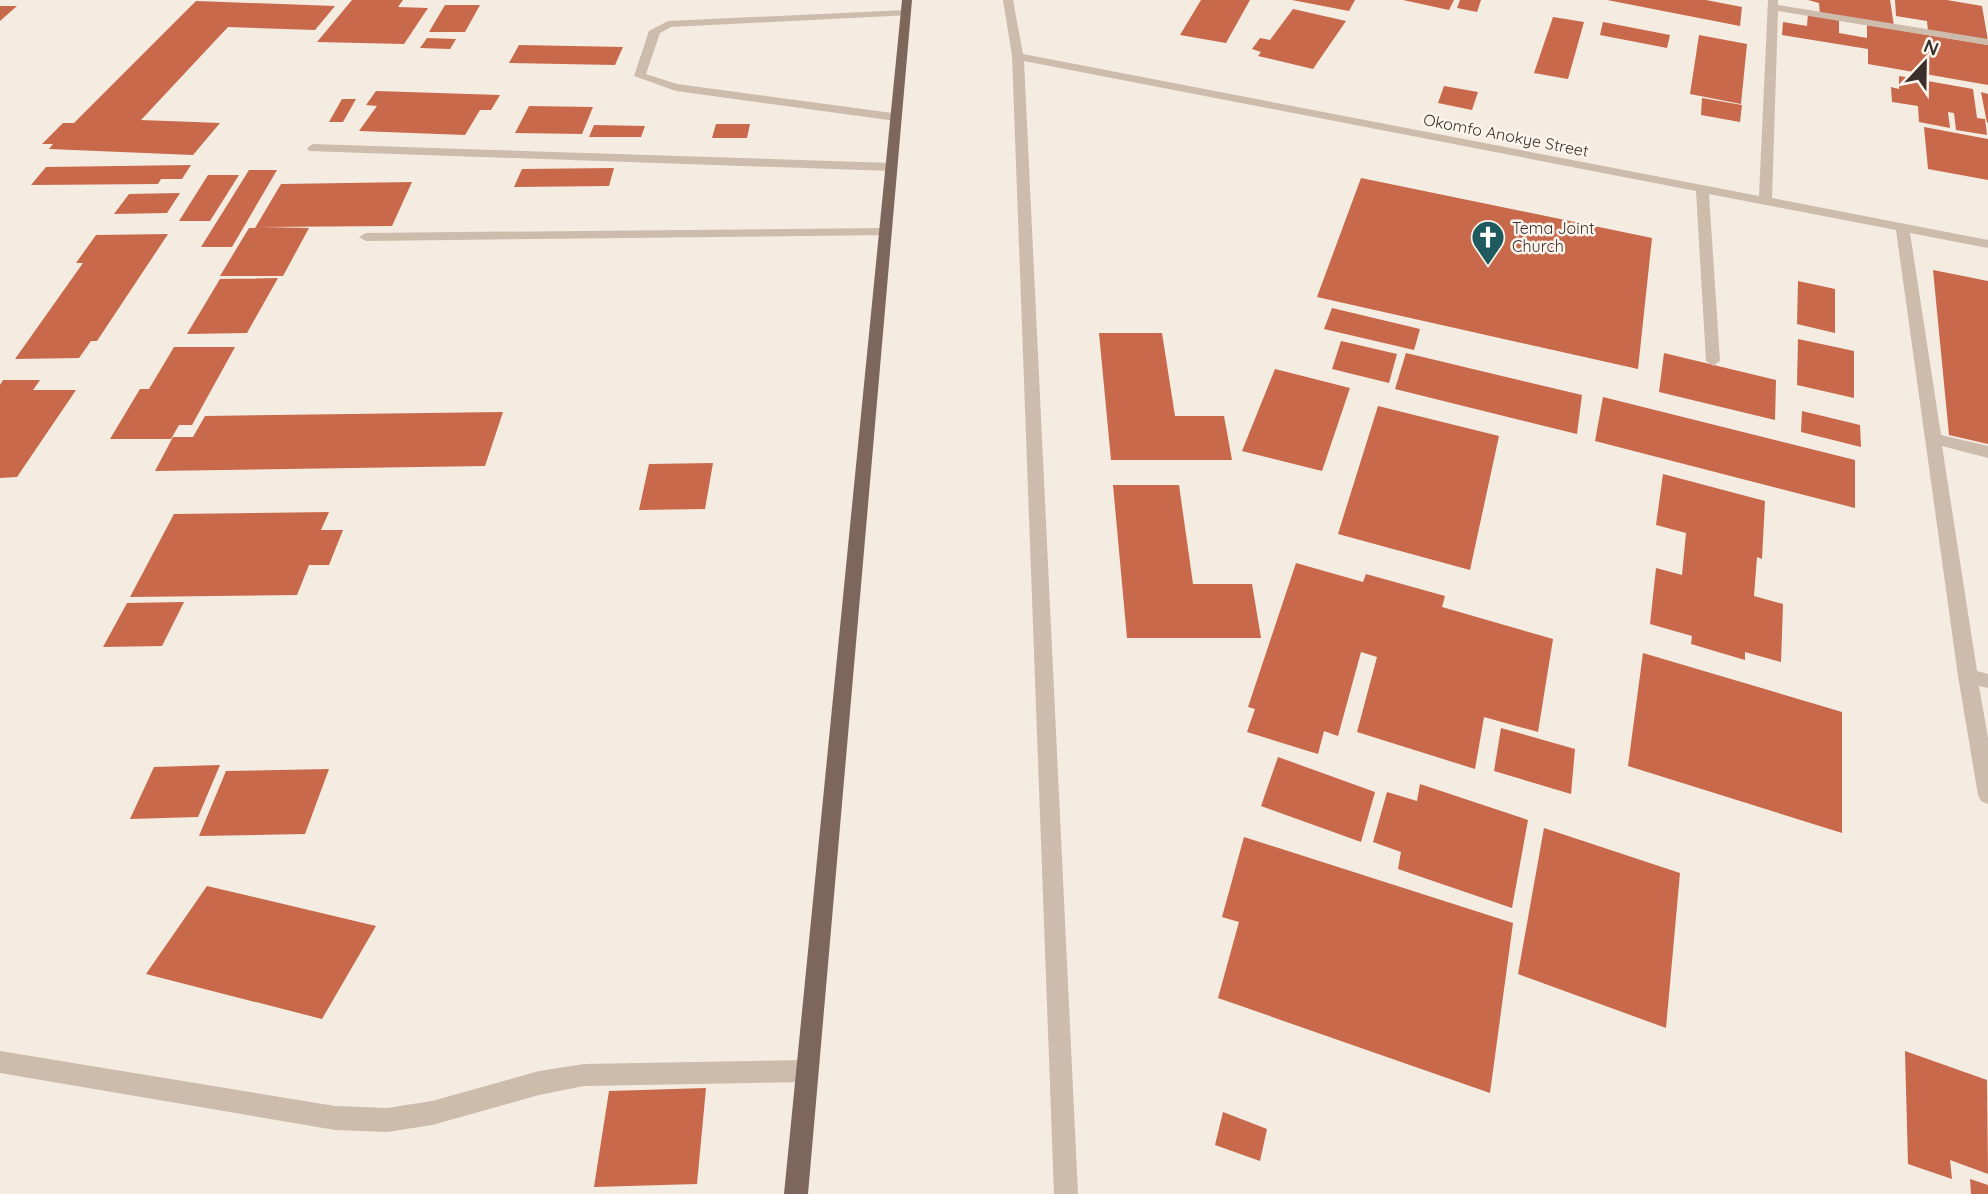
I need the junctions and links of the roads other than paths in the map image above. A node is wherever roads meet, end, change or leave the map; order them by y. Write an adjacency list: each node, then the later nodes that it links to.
1 (1008, 0): 5 (street)
2 (1772, 2): 4 (street); 10 (street)
3 (907, 7): 6 (main road); 6 (street)
4 (1988, 42)
5 (1018, 56): 9 (street, Okomfo Anokye Street); 24 (street)
6 (896, 117): 8 (main road)
7 (313, 148): 8 (street)
8 (891, 167): 12 (main road)
9 (1702, 189): 10 (street, Okomfo Anokye Street); 15 (street)
10 (1765, 201): 11 (street, Okomfo Anokye Street)
11 (1902, 227): 14 (street, Okomfo Anokye Street); 16 (street)
12 (885, 232): 13 (street); 22 (main road)
13 (366, 237)
14 (1988, 244)
15 (1713, 361)
16 (1936, 439): 17 (street); 18 (street)
17 (1988, 452)
18 (1967, 676): 19 (street); 20 (street)
19 (1988, 681)
20 (1988, 796)
21 (0, 1062): 22 (street)
22 (807, 1071): 23 (main road)
23 (796, 1194)
24 (1066, 1194)

